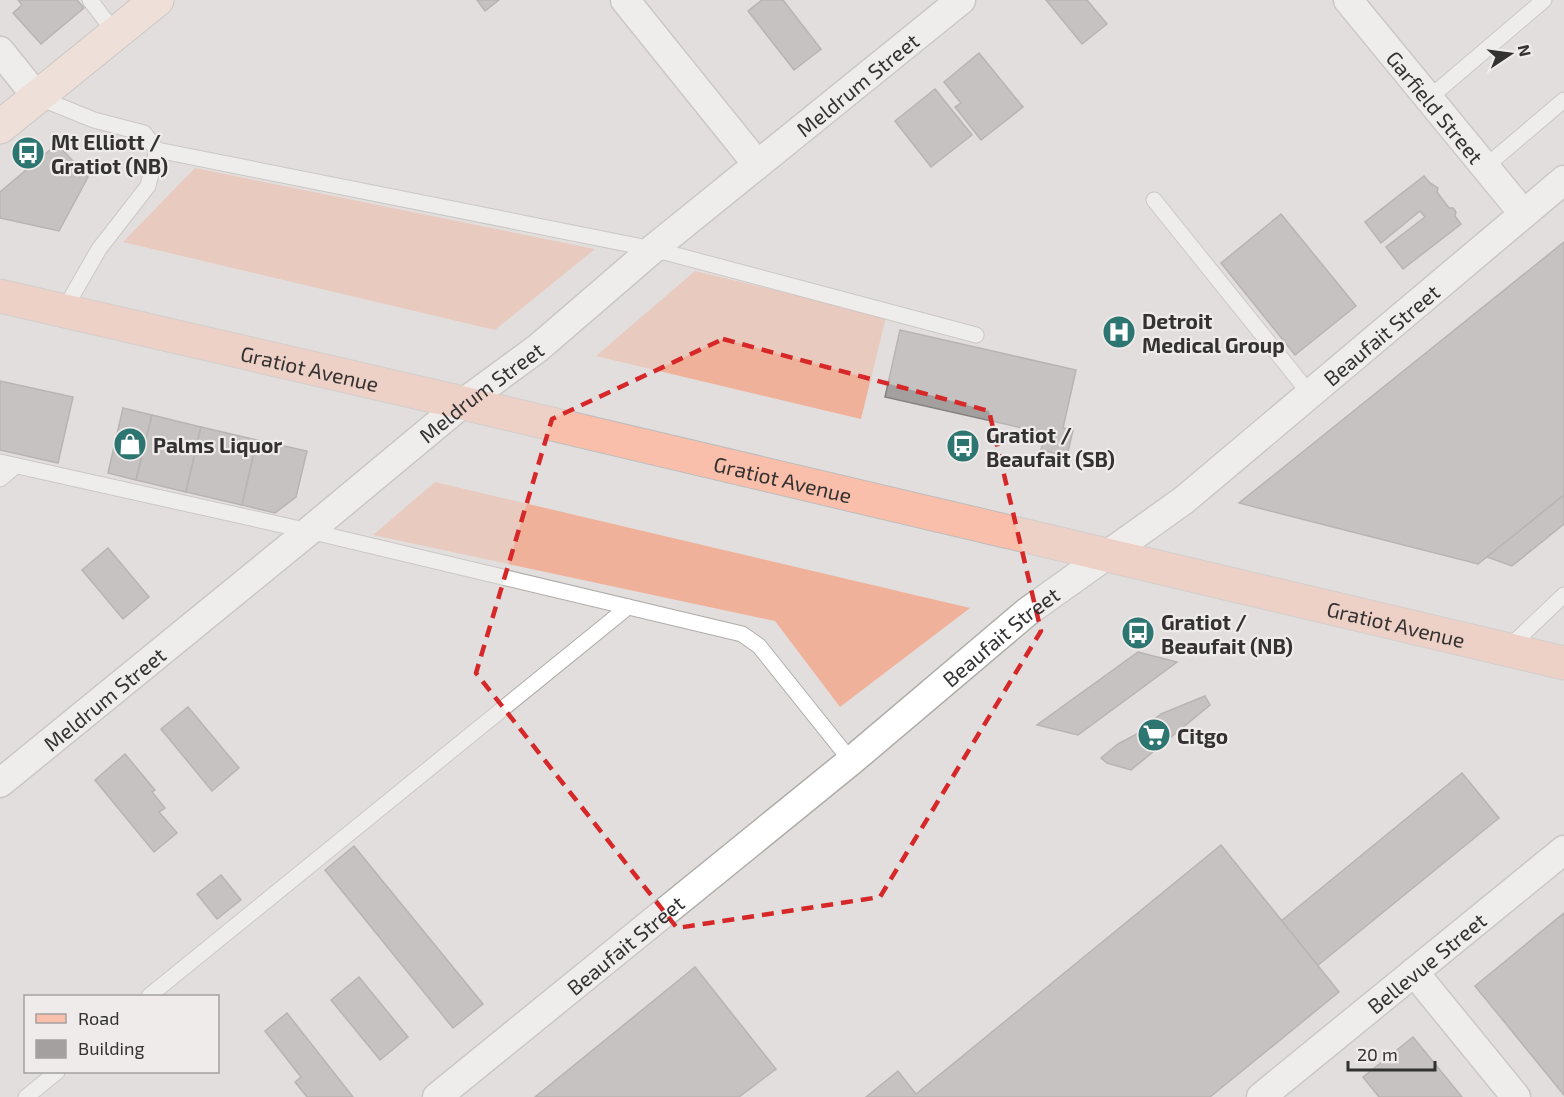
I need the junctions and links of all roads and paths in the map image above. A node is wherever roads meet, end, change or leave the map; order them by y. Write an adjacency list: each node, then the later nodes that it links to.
1 (90, 0): 7 (lane)
2 (157, 0): 7 (main road)
3 (625, 0): 14 (street)
4 (961, 0): 14 (street, Meldrum Street)
5 (1348, 0): 10 (street, Garfield Street)
6 (1544, 0): 10 (lane)
7 (115, 33): 9 (main road)
8 (0, 51): 9 (street)
9 (37, 97): 12 (main road); 13 (lane)
10 (1428, 99): 15 (street, Garfield Street)
11 (1564, 100): 15 (lane)
12 (0, 127)
13 (157, 150): 19 (lane); 21 (lane)
14 (758, 164): 19 (street, Meldrum Street)
15 (1485, 167): 18 (street, Garfield Street)
16 (1564, 180): 18 (street, Beaufait Street)
17 (1154, 200): 23 (lane)
18 (1523, 213): 23 (street, Beaufait Street)
19 (653, 249): 22 (lane); 24 (street, Meldrum Street)
20 (0, 296): 21 (main road, Gratiot Avenue)
21 (64, 310): 24 (main road, Gratiot Avenue)
22 (976, 334)
23 (1310, 394): 29 (street, Beaufait Street)
24 (463, 403): 28 (street, Meldrum Street); 29 (main road, Gratiot Avenue)
25 (0, 462): 26 (lane)
26 (16, 466): 27 (lane); 28 (lane)
27 (0, 479)
28 (309, 531): 31 (lane); 35 (street, Meldrum Street)
29 (1107, 555): 32 (main road, Gratiot Avenue); 34 (street, Beaufait Street)
30 (1564, 595): 32 (lane)
31 (628, 607): 34 (lane); 38 (lane)
32 (1506, 650): 33 (main road, Gratiot Avenue)
33 (1564, 663)
34 (851, 761): 41 (street, Beaufait Street)
35 (0, 783)
36 (1564, 849): 37 (street, Bellevue Street)
37 (1414, 972): 42 (street, Bellevue Street); 43 (street)
38 (150, 995)
39 (55, 1073): 40 (lane)
40 (26, 1097)
41 (438, 1097)
42 (1261, 1097)
43 (1516, 1097)

